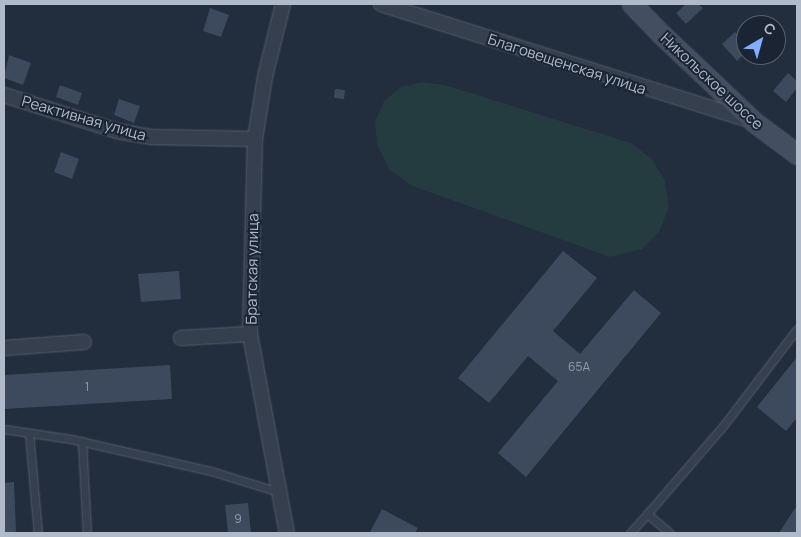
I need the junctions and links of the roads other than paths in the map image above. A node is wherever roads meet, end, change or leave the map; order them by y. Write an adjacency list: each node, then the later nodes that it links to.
1 (283, 4): 6 (street, Братская улица)
2 (381, 4): 5 (street, Благовещенская улица)
3 (632, 4): 5 (street, Никольское шоссе)
4 (4, 95): 6 (street, Реактивная улица)
5 (754, 122): 7 (street, Никольское шоссе)
6 (256, 139): 9 (street, Братская улица)
7 (797, 154)
8 (797, 329): 17 (lane)
9 (250, 334): 10 (street); 16 (street, Братская улица)
10 (182, 338)
11 (84, 342): 12 (street)
12 (4, 348)
13 (4, 429): 14 (lane)
14 (29, 433): 15 (lane); 18 (lane)
15 (82, 441): 16 (lane); 19 (lane)
16 (279, 492): 20 (street, Братская улица)
17 (647, 514): 21 (lane); 22 (lane)
18 (38, 533)
19 (87, 533)
20 (287, 533)
21 (630, 533)
22 (670, 533)

